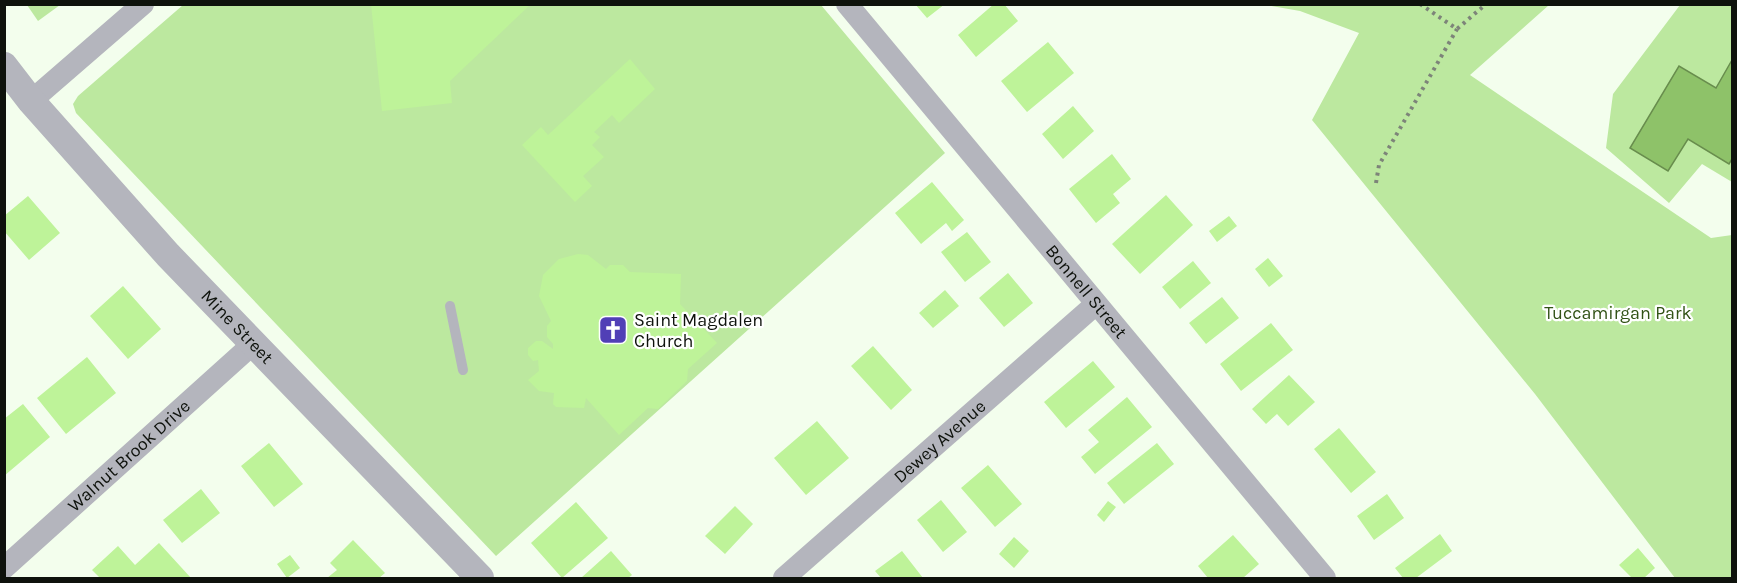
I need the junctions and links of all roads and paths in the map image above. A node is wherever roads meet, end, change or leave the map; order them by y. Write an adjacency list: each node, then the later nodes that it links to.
1 (143, 4): 7 (street)
2 (847, 4): 9 (street, Bonnell Street)
3 (1420, 4): 5 (path)
4 (1486, 4): 5 (path)
5 (1457, 29): 8 (path)
6 (4, 66): 7 (street, Mine Street)
7 (31, 101): 11 (street, Mine Street)
8 (1376, 183)
9 (1096, 304): 15 (street, Dewey Avenue); 16 (street, Bonnell Street)
10 (450, 306): 12 (lane)
11 (253, 344): 13 (street, Walnut Brook Drive); 14 (street, Mine Street)
12 (463, 370)
13 (4, 568)
14 (480, 579)
15 (784, 579)
16 (1326, 579)

